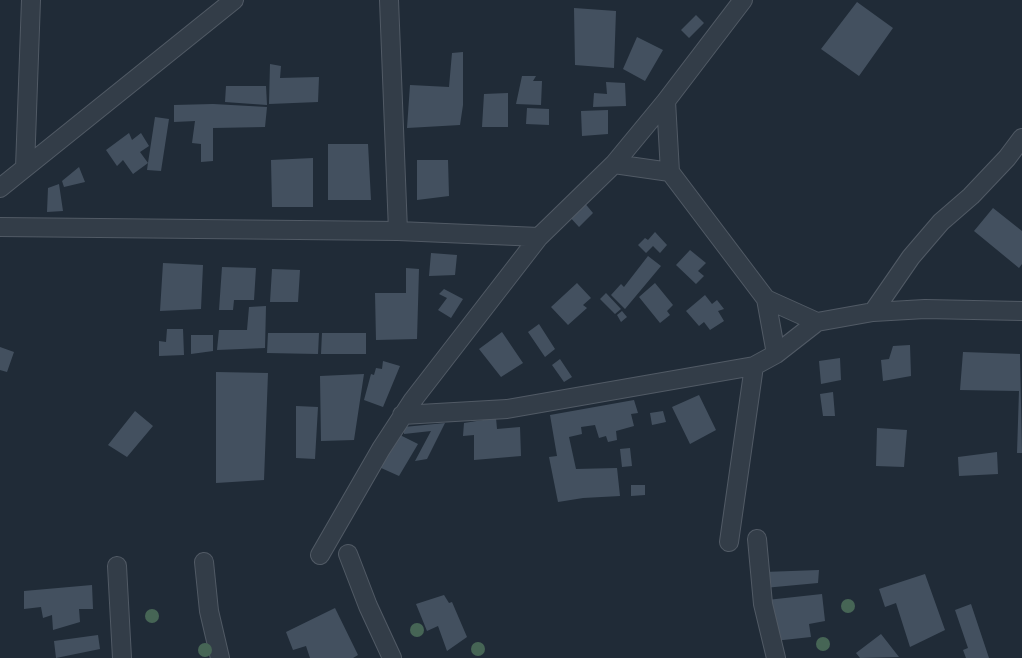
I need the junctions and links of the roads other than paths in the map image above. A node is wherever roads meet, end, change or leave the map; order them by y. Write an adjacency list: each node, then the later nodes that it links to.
1 (32, 0): 8 (street)
2 (234, 0): 8 (street)
3 (389, 0): 12 (street)
4 (743, 0): 5 (street)
5 (666, 101): 7 (street); 9 (street)
6 (1022, 138): 15 (street)
7 (614, 164): 9 (street); 13 (street)
8 (25, 168): 10 (street)
9 (670, 172): 14 (street)
10 (0, 188)
11 (0, 227): 12 (street)
12 (398, 231): 13 (street)
13 (539, 238): 20 (street)
14 (766, 299): 17 (street); 18 (street)
15 (873, 312): 16 (street); 17 (street)
16 (1022, 312)
17 (817, 322): 18 (street)
18 (776, 354): 19 (street)
19 (754, 366): 20 (street); 22 (street)
20 (402, 415): 24 (street)
21 (757, 539): 30 (street)
22 (729, 542)
23 (348, 554): 29 (street)
24 (320, 555)
25 (204, 562): 28 (street)
26 (117, 566): 27 (street)
27 (122, 658)
28 (220, 658)
29 (392, 658)
30 (776, 658)

